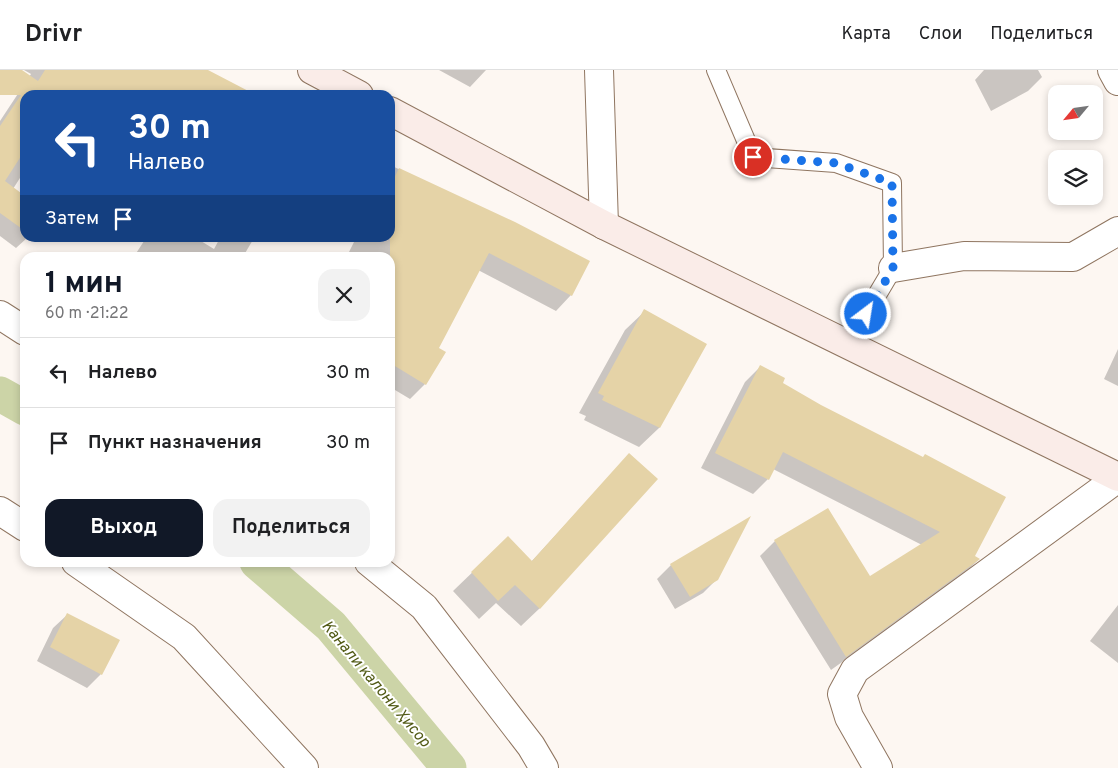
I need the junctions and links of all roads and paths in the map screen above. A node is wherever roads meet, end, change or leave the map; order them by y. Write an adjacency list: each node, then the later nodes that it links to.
1 (312, 70): 6 (main road)
2 (599, 70): 8 (street)
3 (716, 70): 10 (lane)
4 (1112, 70): 5 (street)
5 (1118, 81)
6 (350, 90)
7 (395, 114): 8 (main road)
8 (604, 225): 13 (main road)
9 (1118, 231): 10 (street)
10 (893, 268): 13 (lane)
11 (0, 315): 12 (street)
12 (20, 328)
13 (848, 344): 14 (main road)
14 (1118, 478): 21 (street)
15 (0, 511): 16 (street)
16 (20, 524)
17 (83, 567): 19 (street)
18 (375, 567): 20 (street)
19 (304, 768)
20 (544, 768)
21 (878, 768)

